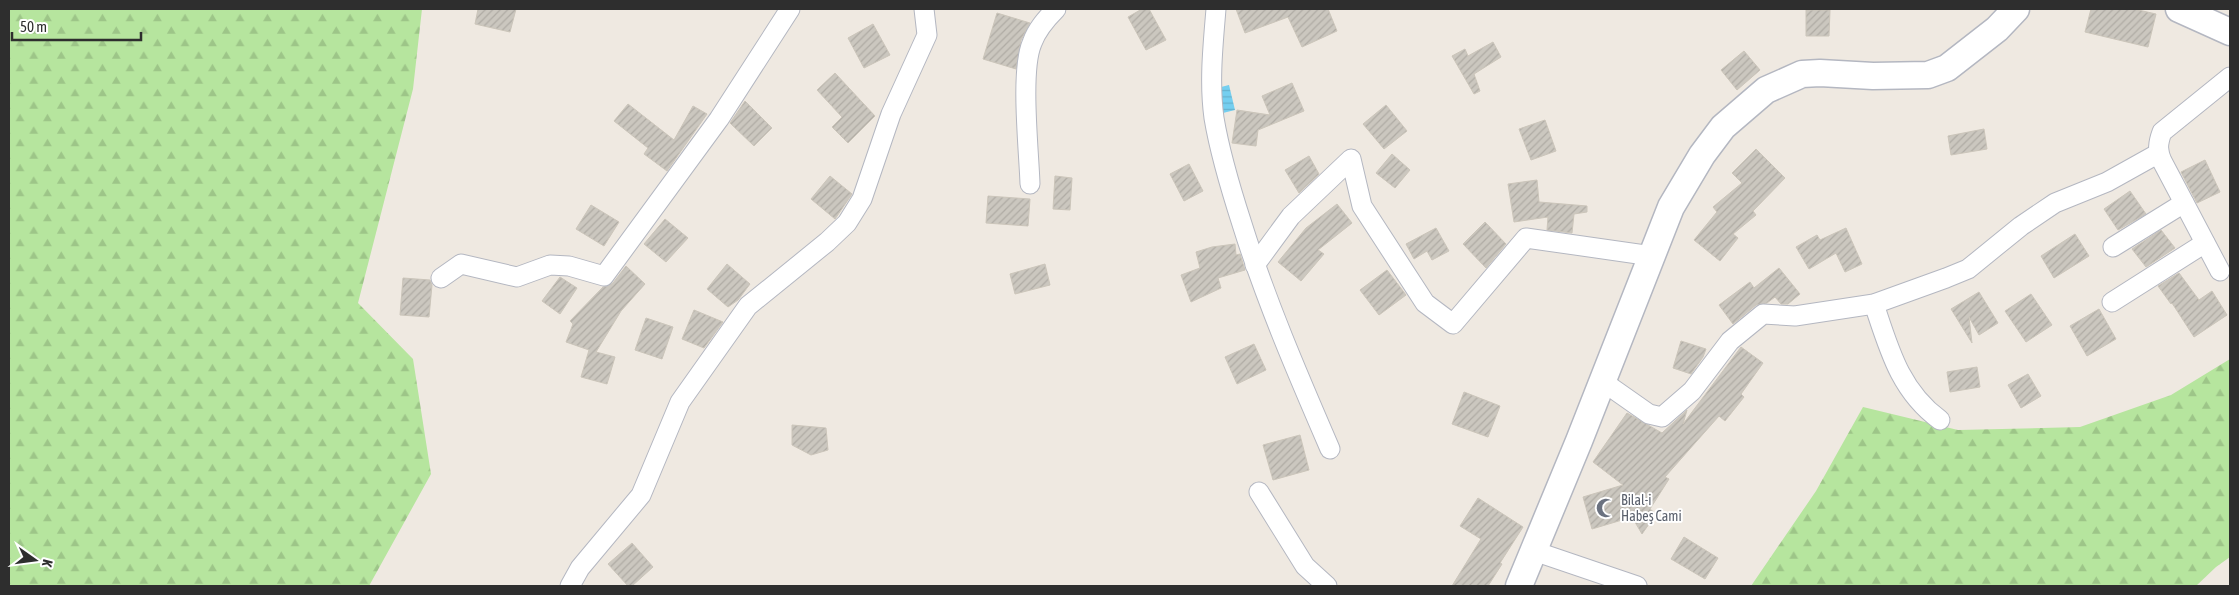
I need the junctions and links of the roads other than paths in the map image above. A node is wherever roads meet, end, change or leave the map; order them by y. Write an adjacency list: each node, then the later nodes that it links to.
1 (790, 9): 17 (street)
2 (924, 9): 25 (street)
3 (1056, 9): 10 (street)
4 (1216, 9): 15 (street)
5 (2016, 9): 14 (main road)
6 (2179, 9): 7 (main road)
7 (2230, 32)
8 (2230, 77): 9 (street)
9 (2159, 153): 11 (street); 19 (street)
10 (1030, 184)
11 (2184, 203): 12 (street); 13 (street)
12 (2205, 243): 16 (street); 18 (street)
13 (2113, 247)
14 (1652, 256): 15 (street); 20 (main road)
15 (1255, 265): 22 (street)
16 (2220, 270)
17 (441, 278)
18 (2112, 302)
19 (1874, 304): 20 (street); 21 (street)
20 (1602, 381): 24 (main road)
21 (1940, 420)
22 (1330, 449)
23 (1259, 492): 26 (street)
24 (1534, 551): 27 (main road); 28 (street)
25 (570, 586)
26 (1327, 586)
27 (1519, 586)
28 (1637, 586)

